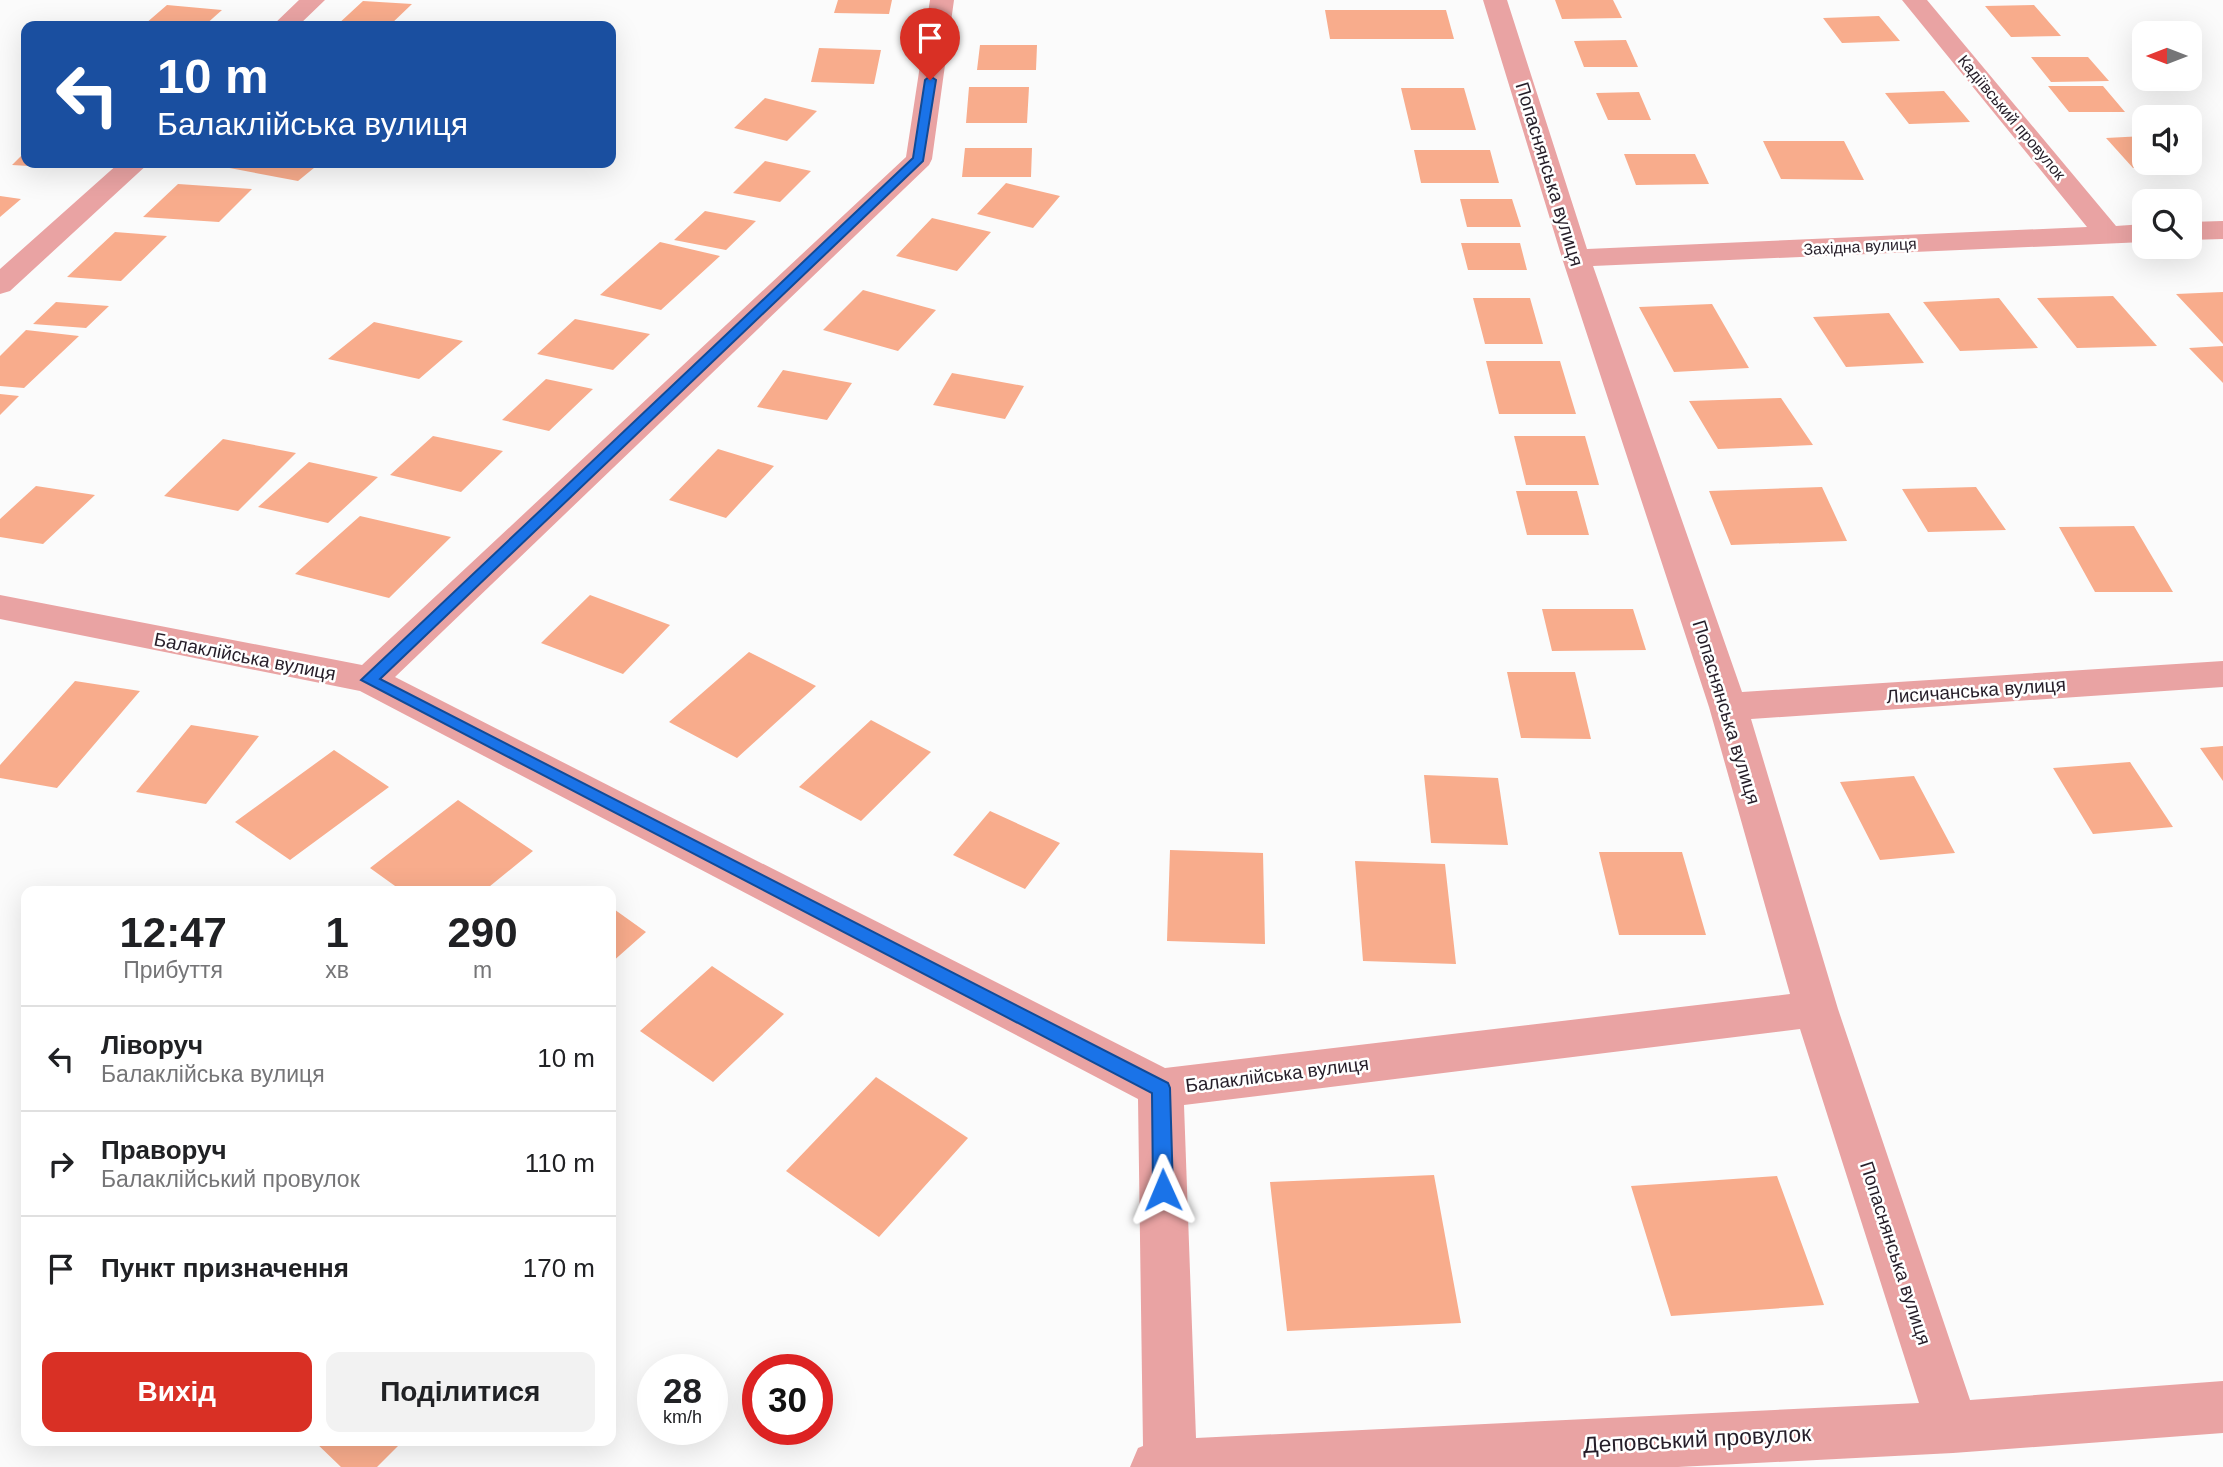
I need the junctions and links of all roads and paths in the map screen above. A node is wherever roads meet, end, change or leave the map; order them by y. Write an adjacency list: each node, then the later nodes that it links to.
1 (313, 0): 5 (street)
2 (942, 0): 15 (street)
3 (1495, 0): 11 (street, Попаснянська вулиця)
4 (1914, 0): 10 (street, Кадіївський провулок)
5 (290, 21)
6 (129, 168): 12 (street)
7 (2223, 230): 8 (street)
8 (2202, 231)
9 (2132, 234): 10 (street, Західна вулиця)
10 (2109, 235): 11 (street, Західна вулиця)
11 (1576, 258): 16 (street, Попаснянська вулиця)
12 (0, 285)
13 (0, 607): 15 (street, Балаклійська вулиця)
14 (2223, 674): 16 (street, Лисичанська вулиця)
15 (369, 680): 18 (street, Балаклійська вулиця)
16 (1728, 708): 17 (street, Попаснянська вулиця)
17 (1816, 1009): 18 (street, Балаклійська вулиця); 20 (street, Попаснянська вулиця)
18 (1161, 1088): 21 (street)
19 (2223, 1407): 20 (street, Деповський провулок)
20 (1953, 1427): 21 (street, Деповський провулок)
21 (1164, 1466)

